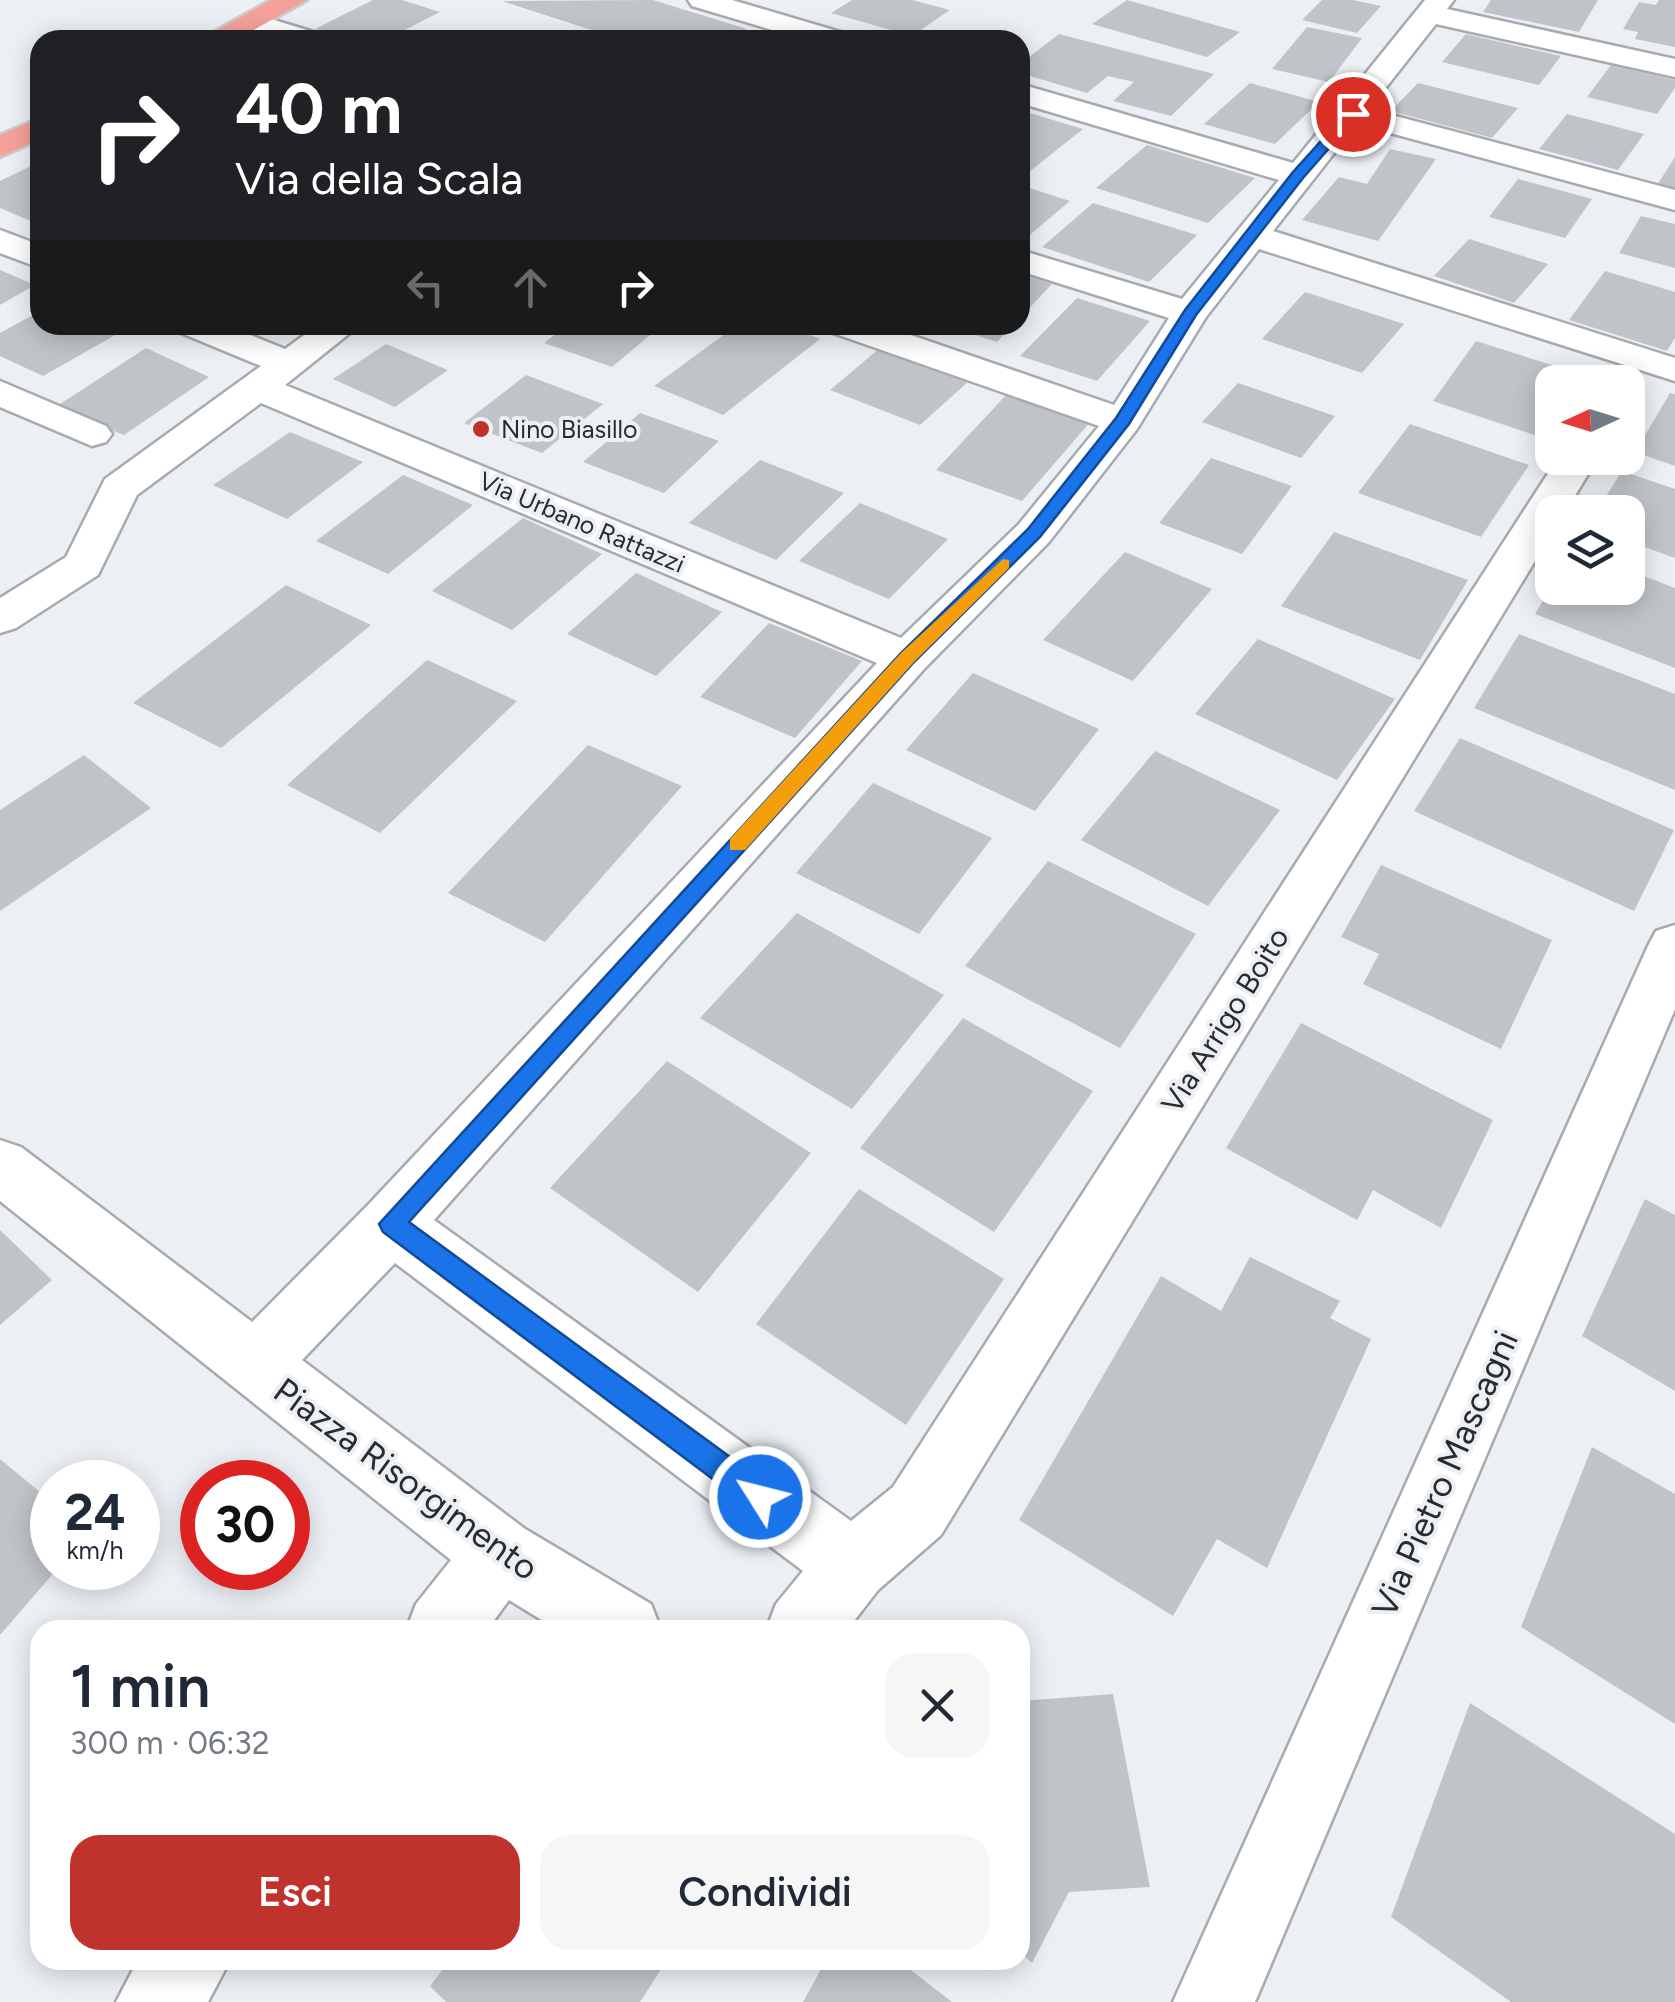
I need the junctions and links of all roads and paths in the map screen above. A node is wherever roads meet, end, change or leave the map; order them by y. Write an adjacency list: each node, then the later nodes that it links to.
1 (294, 0): 5 (main road)
2 (702, 0): 6 (street)
3 (813, 0): 6 (street)
4 (1435, 7): 11 (street); 13 (street, Piazza Risorgimento)
5 (252, 22): 7 (main road); 8 (street)
6 (780, 23): 9 (street); 10 (street)
7 (235, 30)
8 (278, 30)
9 (770, 30)
10 (803, 30)
11 (1675, 68)
12 (1030, 97): 16 (street)
13 (1353, 114): 16 (street, Piazza Risorgimento); 17 (street)
14 (30, 132): 15 (main road)
15 (0, 147)
16 (1298, 175): 18 (street, Piazza Risorgimento)
17 (1675, 200)
18 (1252, 236): 22 (street, Piazza Risorgimento); 26 (street)
19 (0, 240): 20 (street)
20 (30, 254)
21 (1030, 263): 22 (street)
22 (1190, 313): 29 (street, Piazza Risorgimento)
23 (210, 335): 27 (street, Via Urbano Rattazzi)
24 (328, 335): 27 (street)
25 (875, 335): 29 (street)
26 (1647, 370)
27 (272, 375): 32 (street); 33 (street, Via Urbano Rattazzi)
28 (0, 393): 30 (street)
29 (1123, 420): 33 (street, Piazza Risorgimento)
30 (92, 434)
31 (1567, 475): 39 (street, Via Arrigo Boito)
32 (0, 618)
33 (908, 658): 36 (street, Piazza Risorgimento)
34 (1675, 946): 45 (street, Via Pietro Mascagni)
35 (0, 1166): 37 (street)
36 (392, 1224): 37 (street, Piazza Risorgimento); 39 (street)
37 (252, 1366): 38 (street, Piazza Risorgimento)
38 (500, 1554): 40 (street); 41 (street, Piazza Risorgimento)
39 (853, 1565): 42 (street)
40 (450, 1620)
41 (608, 1620)
42 (810, 1620)
43 (181, 1970): 44 (street)
44 (157, 2002)
45 (1214, 2002)

